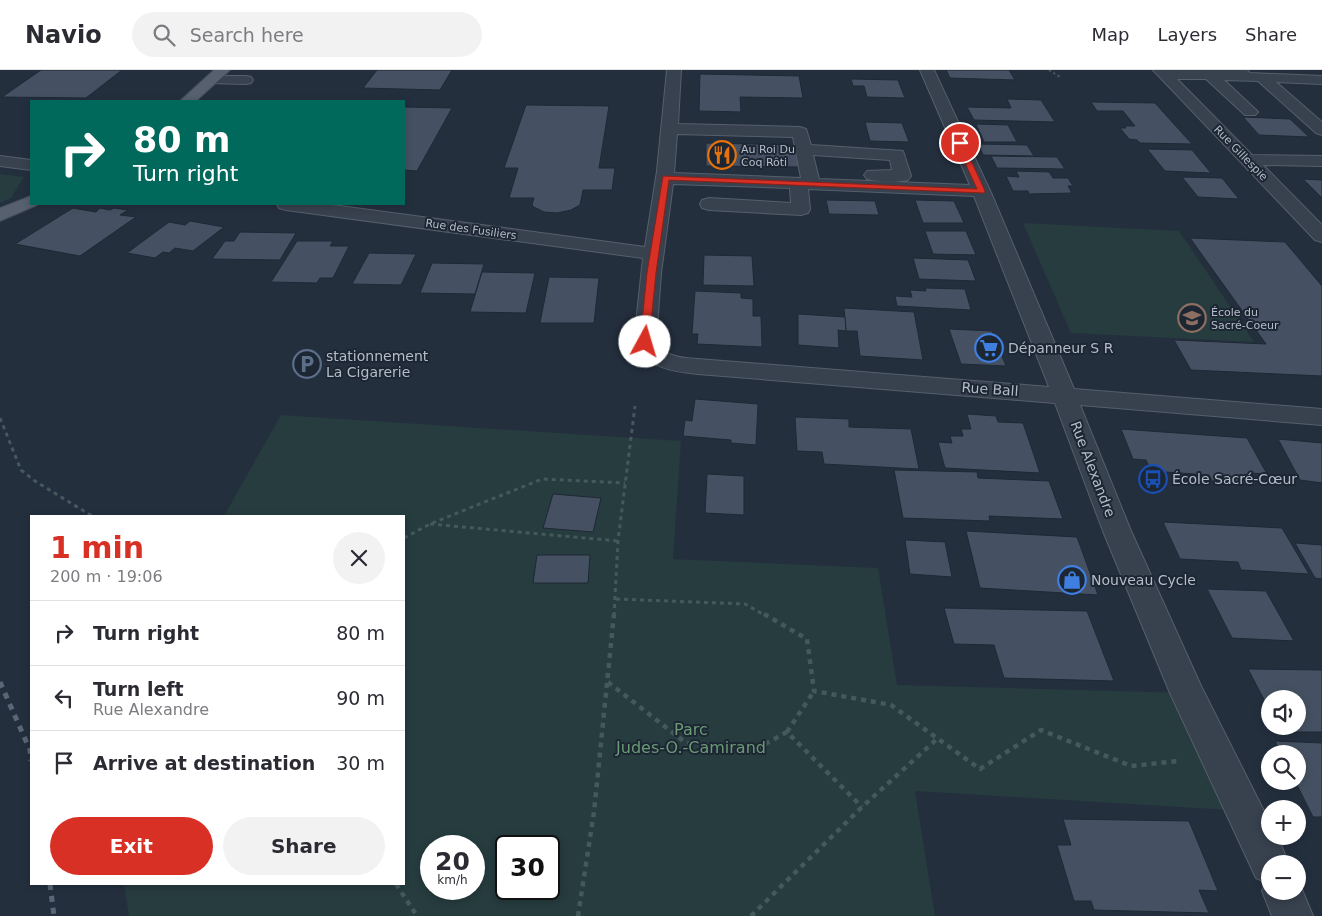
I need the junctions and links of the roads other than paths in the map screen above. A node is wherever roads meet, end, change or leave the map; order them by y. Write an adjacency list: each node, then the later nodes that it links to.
1 (674, 70): 12 (street)
2 (927, 70): 22 (street, Rue Alexandre)
3 (1162, 72): 6 (street); 16 (street, Rue Gillespie)
4 (1242, 73): 6 (street); 7 (street)
5 (218, 75): 8 (street); 10 (main road)
6 (1210, 75): 11 (street)
7 (1261, 76): 9 (street); 13 (street)
8 (246, 80)
9 (1322, 80)
10 (188, 100)
11 (1250, 112)
12 (669, 129): 14 (street); 20 (street)
13 (1322, 130)
14 (805, 150): 19 (street); 21 (street)
15 (0, 160): 18 (street)
16 (1247, 160): 17 (street); 27 (street, Rue Gillespie)
17 (1322, 161)
18 (30, 165)
19 (833, 172)
20 (666, 178): 21 (street); 28 (street)
21 (805, 184): 22 (street); 24 (street)
22 (981, 191): 29 (street, Rue Alexandre)
23 (30, 201): 26 (main road)
24 (709, 204)
25 (299, 205): 28 (street, Rue des Fusiliers)
26 (0, 215)
27 (1322, 236)
28 (655, 254): 29 (street, Rue Ball)
29 (1064, 395): 30 (street, Rue Ball); 31 (street, Rue Alexandre)
30 (1322, 417)
31 (1266, 855)
32 (1286, 900): 33 (street)
33 (1293, 916)

